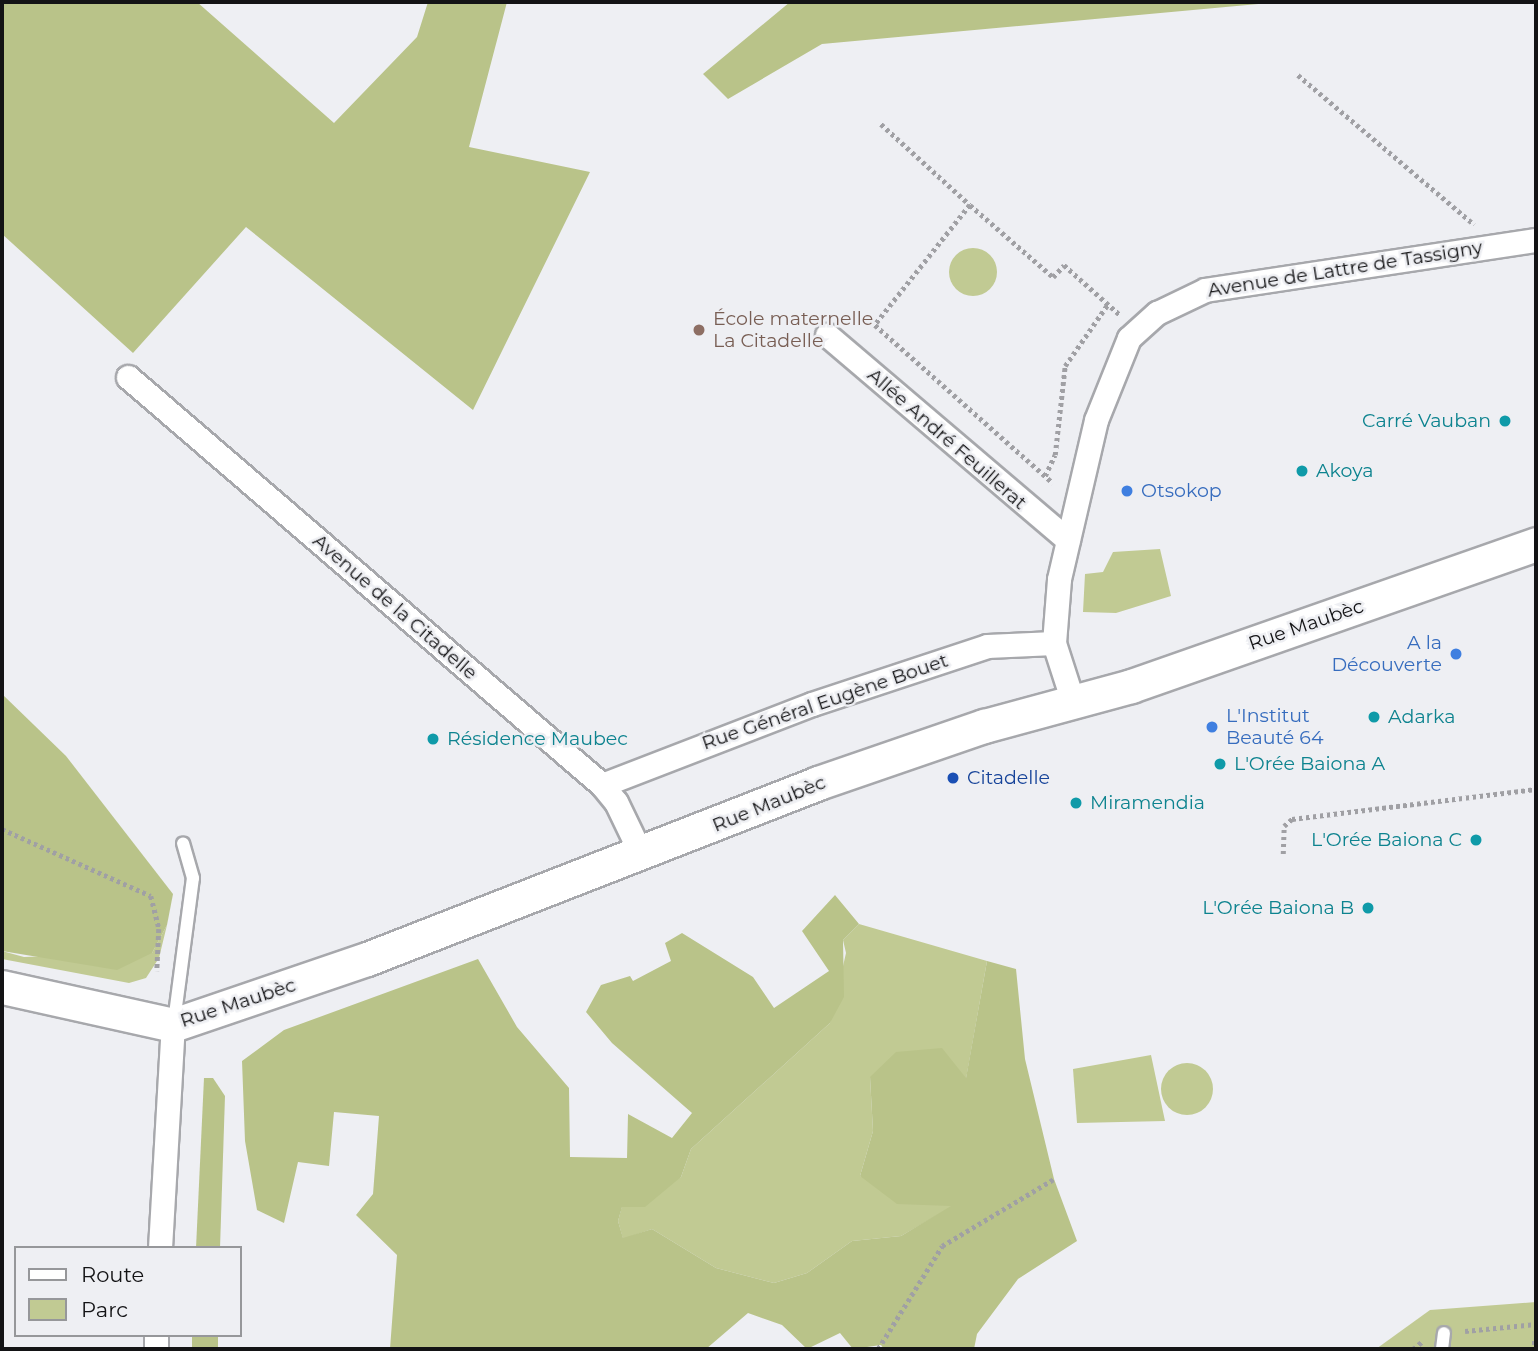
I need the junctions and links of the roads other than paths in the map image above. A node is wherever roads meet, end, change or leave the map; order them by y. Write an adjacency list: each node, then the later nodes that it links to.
1 (1536, 240): 4 (street, Avenue de Lattre de Tassigny)
2 (827, 335): 4 (street, Allée André Feuillerat)
3 (128, 377): 8 (street, Avenue de la Citadelle)
4 (1068, 540): 6 (street, Avenue de Lattre de Tassigny)
5 (1536, 544): 7 (main road, Rue Maubèc)
6 (1054, 643): 7 (street, Avenue de Lattre de Tassigny); 8 (street, Rue Général Eugène Bouet)
7 (1074, 705): 10 (main road, Rue Maubèc)
8 (602, 785): 10 (street, Avenue de la Citadelle)
9 (183, 843): 12 (lane)
10 (641, 855): 12 (main road, Rue Maubèc)
11 (2, 987): 12 (main road, Rue Maubèc)
12 (173, 1025): 13 (street)
13 (160, 1246)
14 (1444, 1333): 15 (lane)
15 (1442, 1349)

